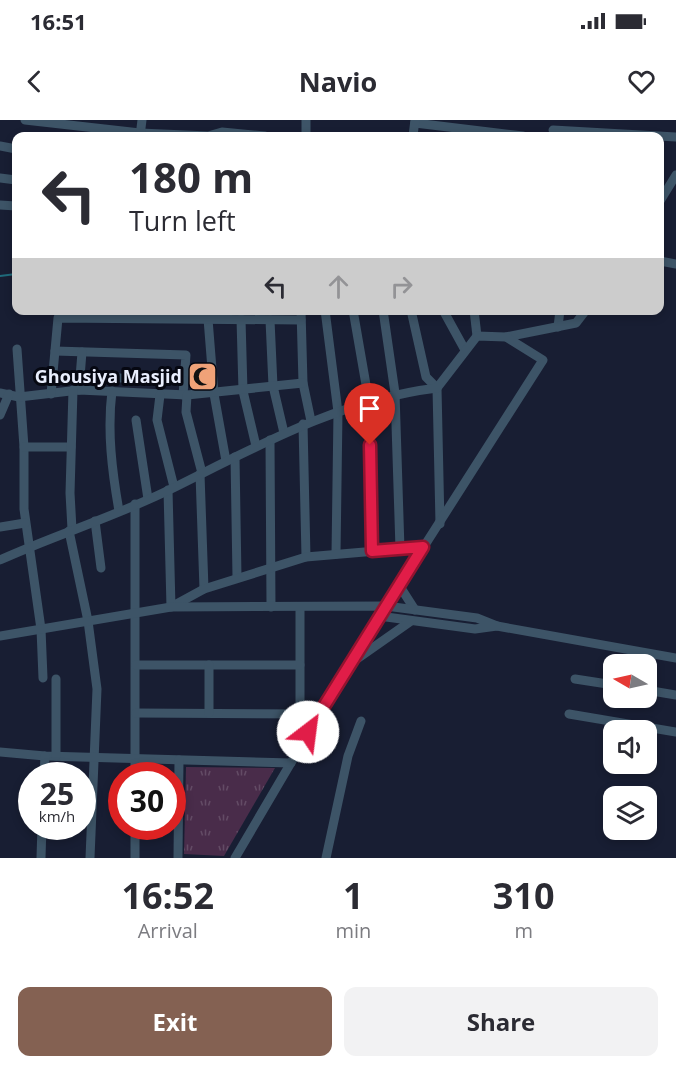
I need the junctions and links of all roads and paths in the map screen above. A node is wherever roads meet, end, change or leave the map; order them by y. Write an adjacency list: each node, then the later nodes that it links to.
1 (26, 120): 4 (street)
2 (415, 121): 5 (street)
3 (554, 129): 6 (street)
4 (117, 132)
5 (494, 132)
6 (600, 132)
7 (676, 175): 8 (street)
8 (664, 194)
9 (301, 315): 20 (street); 30 (street)
10 (326, 315): 44 (street)
11 (353, 315): 43 (street)
12 (384, 315): 36 (street)
13 (412, 315): 32 (street)
14 (446, 315): 25 (street)
15 (475, 315): 22 (street)
16 (559, 315): 21 (street)
17 (582, 315): 21 (street)
18 (215, 316): 19 (street); 26 (street); 39 (street)
19 (241, 319): 20 (street); 35 (street)
20 (270, 320): 31 (street)
21 (558, 327): 23 (street)
22 (477, 336): 23 (street); 25 (street)
23 (506, 337): 62 (street)
24 (17, 350): 42 (street)
25 (465, 350): 32 (street)
26 (55, 351): 27 (street); 38 (street)
27 (82, 352): 29 (street); 33 (street)
28 (98, 377): 29 (street)
29 (184, 381): 41 (street)
30 (303, 383): 31 (street); 47 (street)
31 (273, 386): 35 (street); 48 (street)
32 (436, 388): 36 (street); 62 (street)
33 (76, 390): 34 (street); 38 (street); 52 (street)
34 (112, 391): 40 (street); 59 (street)
35 (243, 391): 39 (street); 50 (street)
36 (395, 393): 43 (street); 67 (street)
37 (4, 394): 42 (street); 45 (street)
38 (51, 394): 42 (street)
39 (214, 394): 41 (street); 54 (street)
40 (160, 395): 41 (street); 56 (street)
41 (185, 395): 55 (street)
42 (19, 397): 51 (street)
43 (369, 402): 44 (street); 68 (street)
44 (338, 412): 47 (street); 69 (street)
45 (0, 415)
46 (136, 420): 57 (street)
47 (307, 423): 48 (street); 70 (street)
48 (284, 433): 49 (street)
49 (270, 440): 50 (street); 72 (street)
50 (256, 446): 53 (street)
51 (24, 447): 52 (street); 61 (street)
52 (71, 447): 64 (street)
53 (235, 457): 54 (street); 74 (street)
54 (226, 461): 55 (street)
55 (201, 474): 56 (street); 76 (street)
56 (171, 489): 57 (street); 78 (street)
57 (148, 499): 58 (street)
58 (135, 504): 59 (street); 82 (street)
59 (119, 511): 60 (street)
60 (94, 520): 64 (street); 73 (street)
61 (25, 523): 63 (street); 65 (street)
62 (440, 524): 66 (street)
63 (0, 527)
64 (71, 530): 65 (street); 84 (street)
65 (27, 547): 71 (street); 87 (street)
66 (423, 547): 67 (street); 75 (street)
67 (400, 549): 68 (street)
68 (372, 551): 69 (street)
69 (336, 554): 70 (street)
70 (306, 557): 72 (street)
71 (0, 560)
72 (269, 567): 74 (street); 79 (street)
73 (101, 568)
74 (237, 577): 76 (street)
75 (399, 585): 77 (street); 81 (street)
76 (204, 589): 78 (street)
77 (386, 606): 80 (street); 81 (street); 83 (street)
78 (171, 607): 79 (street); 82 (street)
79 (271, 607): 80 (street)
80 (300, 607): 93 (street)
81 (415, 610): 86 (street)
82 (135, 613): 84 (street); 91 (street)
83 (379, 616): 85 (street); 90 (street)
84 (88, 621): 87 (street); 110 (street)
85 (411, 621): 86 (street); 90 (street)
86 (497, 626): 89 (street)
87 (41, 629): 88 (street); 94 (street)
88 (0, 636)
89 (676, 658)
90 (349, 664): 103 (street)
91 (136, 665): 92 (street); 100 (street)
92 (209, 665): 93 (street); 101 (street)
93 (300, 665): 102 (street)
94 (43, 678)
95 (56, 679): 109 (street)
96 (575, 679): 97 (street)
97 (603, 683)
98 (657, 692): 99 (street)
99 (676, 695)
100 (136, 713): 101 (street); 111 (street)
101 (209, 713): 102 (street)
102 (300, 714): 103 (street)
103 (319, 714): 114 (street)
104 (569, 714): 106 (street)
105 (361, 721): 122 (street)
106 (676, 732)
107 (0, 752): 108 (street)
108 (45, 756): 109 (street); 113 (street)
109 (56, 756): 110 (street)
110 (94, 756): 111 (street); 118 (street)
111 (135, 759): 112 (street)
112 (179, 760): 114 (street); 120 (street)
113 (45, 762)
114 (291, 763): 121 (street)
115 (42, 840): 117 (street)
116 (135, 840): 119 (street)
117 (41, 858)
118 (90, 858)
119 (135, 858)
120 (178, 858)
121 (235, 858)
122 (326, 858)

